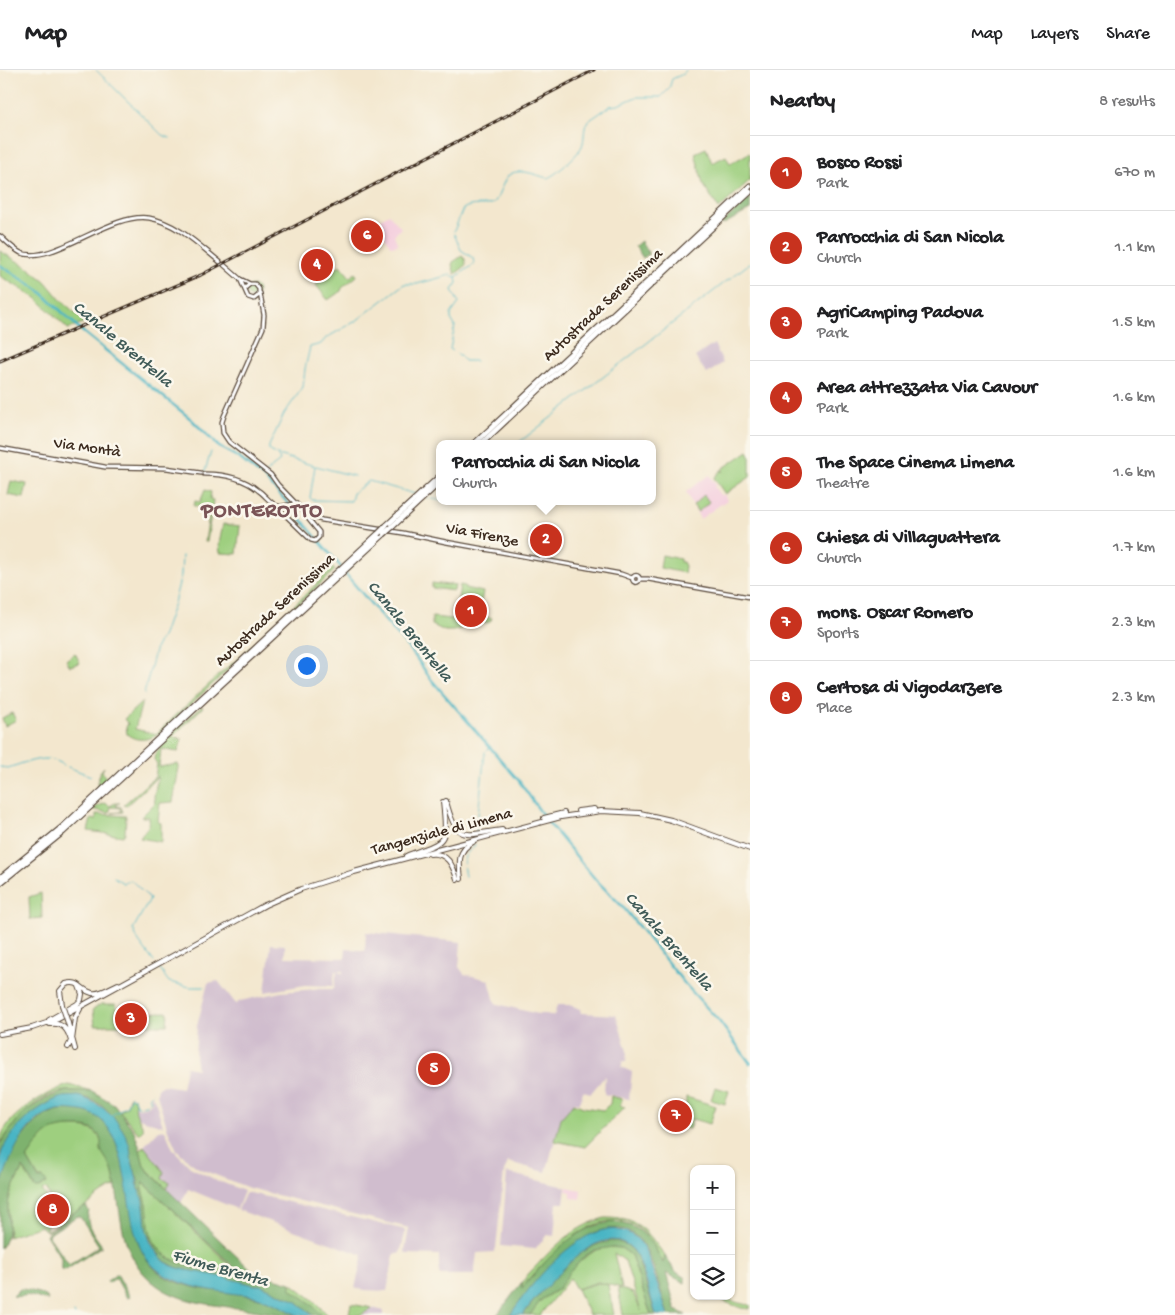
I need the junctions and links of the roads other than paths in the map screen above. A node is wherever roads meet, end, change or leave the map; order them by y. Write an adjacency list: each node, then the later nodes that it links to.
1 (750, 186): 10 (highway, Autostrada Serenissima)
2 (750, 192): 11 (highway, Autostrada Serenissima)
3 (0, 236): 4 (main road)
4 (240, 279): 5 (main road); 6 (main road)
5 (250, 284): 6 (main road); 7 (main road)
6 (245, 288): 8 (main road)
7 (260, 293): 8 (main road); 9 (main road)
8 (254, 299): 9 (main road)
9 (262, 305): 15 (main road)
10 (478, 440)
11 (484, 440)
12 (0, 448): 16 (main road, Via Montà)
13 (436, 480): 23 (highway, Autostrada Serenissima)
14 (436, 486): 23 (highway, Autostrada Serenissima)
15 (288, 496): 17 (main road); 18 (main road)
16 (272, 502): 17 (main road, Via Montà); 20 (main road)
17 (288, 505): 18 (main road, Via Montà); 20 (main road)
18 (299, 506): 19 (main road)
19 (304, 513): 21 (main road, Via Firenze); 22 (main road)
20 (288, 517): 22 (main road)
21 (316, 518): 22 (main road); 23 (main road, Via Firenze)
22 (312, 524)
23 (387, 529): 24 (highway, Autostrada Serenissima); 24 (highway, Autostrada Serenissima, bridge); 25 (main road, Via Firenze)
24 (348, 565): 26 (highway, Autostrada Serenissima)
25 (750, 597)
26 (130, 767): 30 (highway, Autostrada Serenissima); 31 (highway, Autostrada Serenissima)
27 (502, 831): 28 (highway, Tangenziale di Limena); 29 (highway, Tangenziale di Limena); 29 (highway); 29 (highway)
28 (750, 848)
29 (408, 856): 32 (highway, Tangenziale di Limena)
30 (0, 878)
31 (0, 883)
32 (156, 964): 34 (highway); 35 (highway)
33 (72, 983): 34 (highway); 36 (highway); 39 (highway, bridge)
34 (118, 984): 36 (highway)
35 (101, 996): 37 (highway); 39 (highway)
36 (49, 1020): 38 (highway)
37 (22, 1031): 38 (highway); 39 (highway)
38 (0, 1032)
39 (73, 1038): 40 (highway)
40 (75, 1049)

